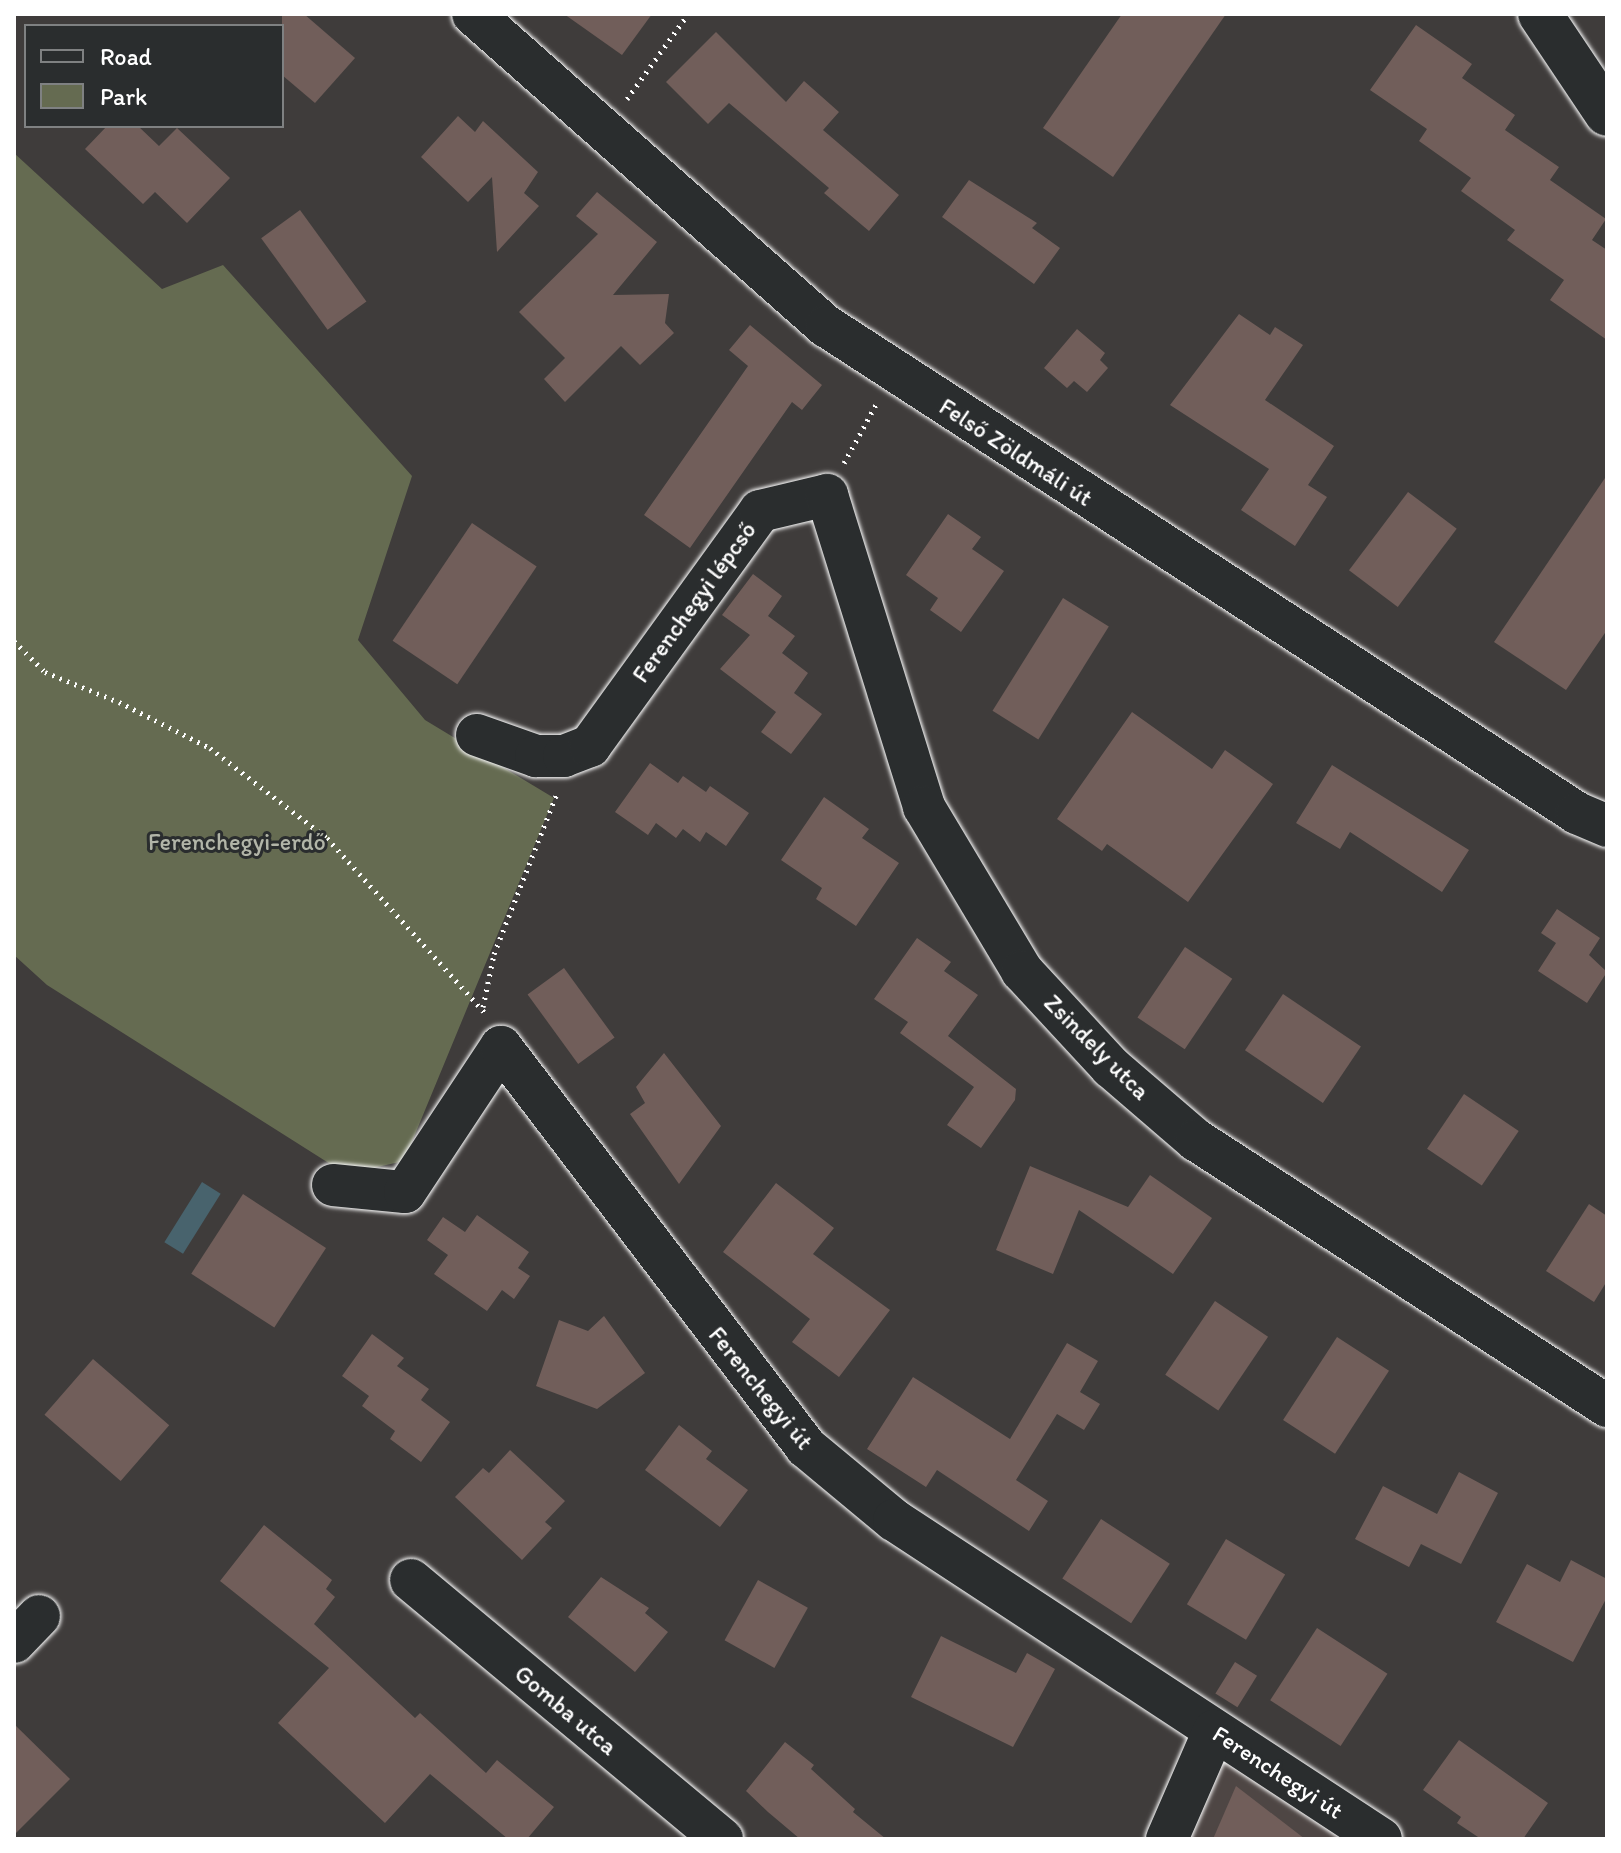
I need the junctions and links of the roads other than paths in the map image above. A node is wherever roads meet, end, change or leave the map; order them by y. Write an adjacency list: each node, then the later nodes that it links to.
1 (473, 14): 6 (street, Felső Zöldmáli út)
2 (1542, 15): 3 (street)
3 (1607, 114)
4 (827, 495): 5 (street, Ferenchegyi lépcső); 8 (street, Zsindely utca)
5 (477, 735)
6 (1607, 826)
7 (333, 1185): 10 (street, Ferenchegyi út)
8 (1607, 1406)
9 (411, 1580): 11 (street, Gomba utca)
10 (1214, 1731): 12 (street); 13 (street, Ferenchegyi út)
11 (722, 1839)
12 (1167, 1839)
13 (1381, 1839)

